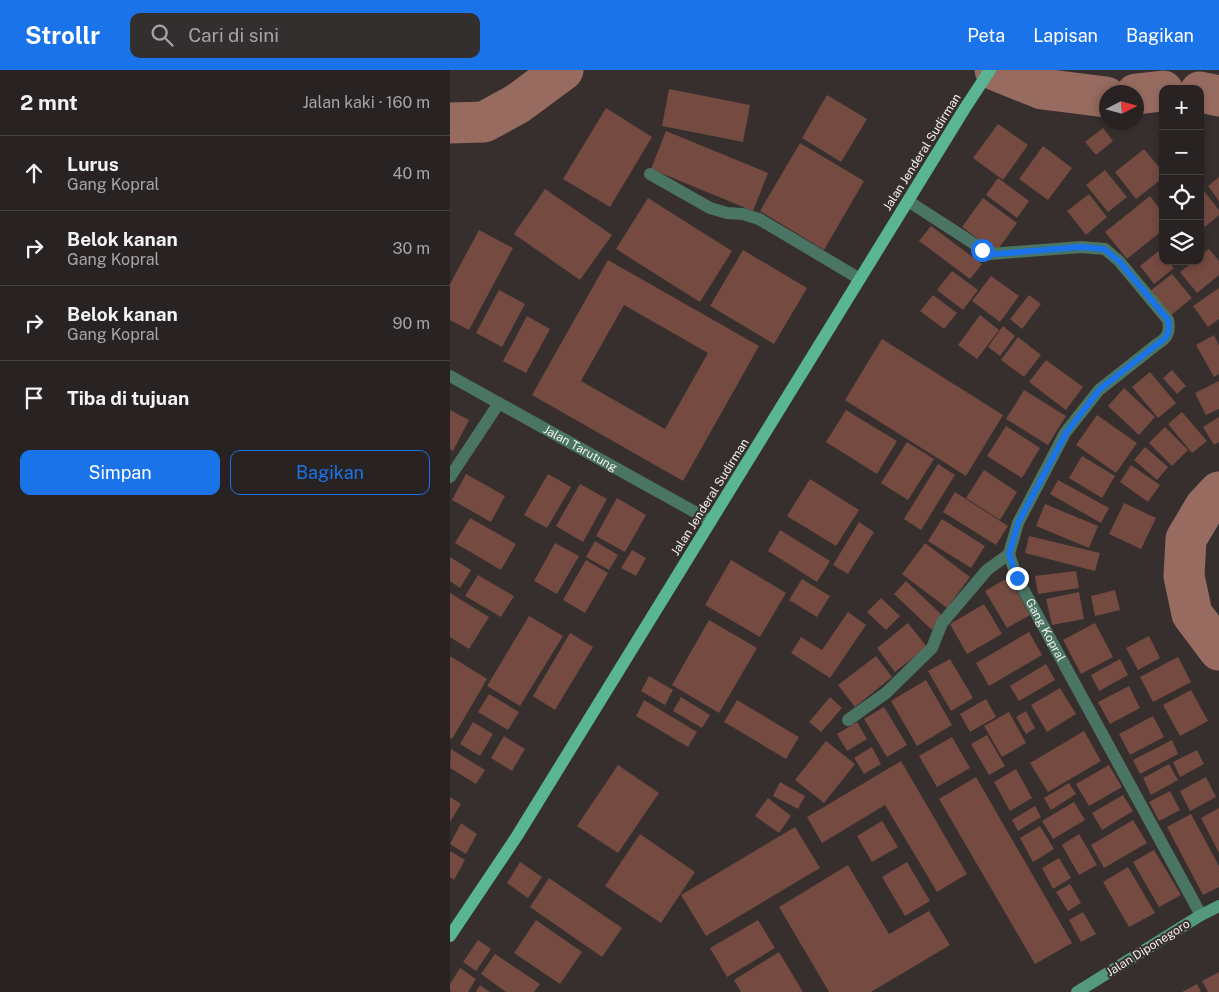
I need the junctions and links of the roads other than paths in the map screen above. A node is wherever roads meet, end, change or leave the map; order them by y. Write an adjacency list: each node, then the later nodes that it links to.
1 (990, 70): 3 (main road, Jalan Jenderal Sudirman)
2 (650, 174): 4 (street)
3 (908, 201): 4 (main road, Jalan Jenderal Sudirman); 9 (street)
4 (860, 279): 8 (main road, Jalan Jenderal Sudirman)
5 (450, 376): 6 (street, Jalan Tarutung)
6 (499, 403): 7 (street); 8 (street, Jalan Tarutung)
7 (450, 476)
8 (711, 521): 13 (main road, Jalan Jenderal Sudirman)
9 (1009, 554): 10 (street); 12 (street, Gang Kopral)
10 (848, 720)
11 (1219, 906): 12 (street, Jalan Diponegoro)
12 (1201, 915): 14 (street, Jalan Diponegoro)
13 (450, 936)
14 (1078, 992)

